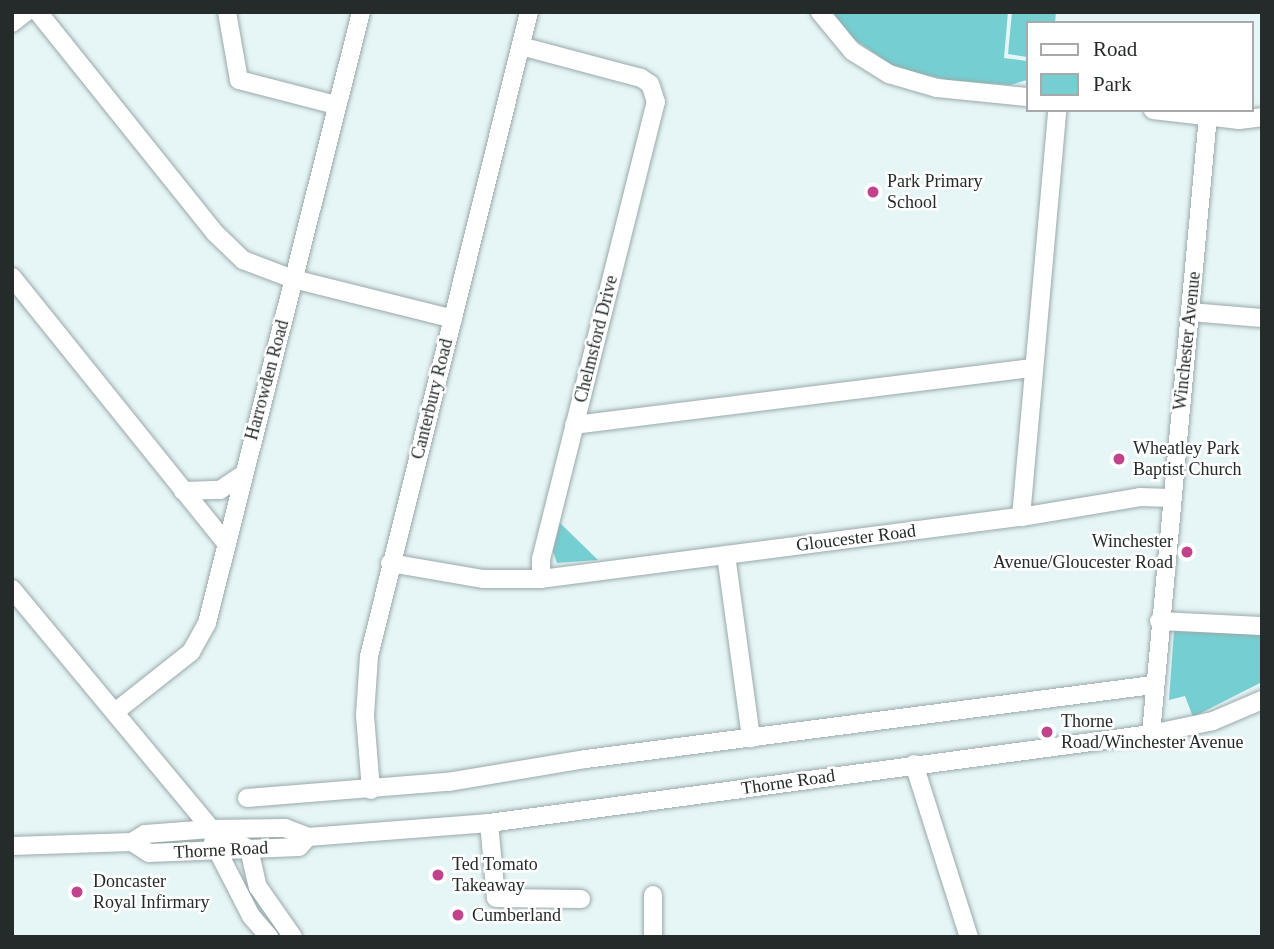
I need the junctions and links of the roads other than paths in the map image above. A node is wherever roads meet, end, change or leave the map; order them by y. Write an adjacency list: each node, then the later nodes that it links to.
1 (26, 12): 7 (street)
2 (38, 12): 16 (street)
3 (227, 12): 10 (street)
4 (360, 12): 10 (street, Harrowden Road)
5 (530, 12): 8 (street, Canterbury Road)
6 (820, 12): 9 (street)
7 (12, 23)
8 (521, 46): 19 (street, Canterbury Road); 21 (street, Chelmsford Drive)
9 (1026, 97)
10 (337, 104): 16 (street, Harrowden Road)
11 (1057, 112): 20 (street)
12 (1171, 112): 13 (street)
13 (1208, 116): 14 (street); 17 (street, Winchester Avenue)
14 (1262, 117)
15 (12, 278): 23 (street)
16 (293, 279): 19 (street); 22 (street, Harrowden Road)
17 (1190, 312): 18 (street); 24 (street, Winchester Avenue)
18 (1262, 318)
19 (453, 319): 28 (street, Canterbury Road)
20 (1033, 368): 21 (street); 25 (street)
21 (574, 425): 29 (street, Chelmsford Drive)
22 (242, 475): 23 (street); 26 (street, Harrowden Road)
23 (184, 491): 26 (street)
24 (1171, 498): 25 (street, Gloucester Road); 31 (street, Winchester Avenue)
25 (1021, 517): 27 (street, Gloucester Road)
26 (226, 542): 35 (street, Harrowden Road)
27 (726, 555): 29 (street, Gloucester Road); 37 (street)
28 (390, 563): 29 (street); 39 (street, Canterbury Road)
29 (541, 579)
30 (12, 589): 35 (street)
31 (1159, 621): 32 (street); 33 (street, Winchester Avenue)
32 (1262, 626)
33 (1153, 685): 36 (street, Winchester Avenue); 37 (street)
34 (1262, 701): 36 (street, Thorne Road)
35 (115, 712): 42 (street)
36 (1151, 734): 38 (street, Thorne Road)
37 (751, 738): 39 (street)
38 (915, 764): 41 (street, Thorne Road); 53 (street)
39 (371, 790): 40 (street)
40 (247, 798)
41 (489, 823): 43 (street, Thorne Road); 49 (street)
42 (211, 829): 43 (street, Thorne Road); 44 (street, Thorne Road); 46 (street); 47 (street)
43 (308, 837): 46 (street, Thorne Road)
44 (132, 842): 45 (street, Thorne Road); 47 (street, Thorne Road)
45 (12, 846)
46 (249, 849): 47 (street, Thorne Road); 51 (street)
47 (214, 850): 50 (street)
48 (653, 895): 52 (street)
49 (581, 899)
50 (269, 937)
51 (293, 937)
52 (653, 937)
53 (969, 937)

